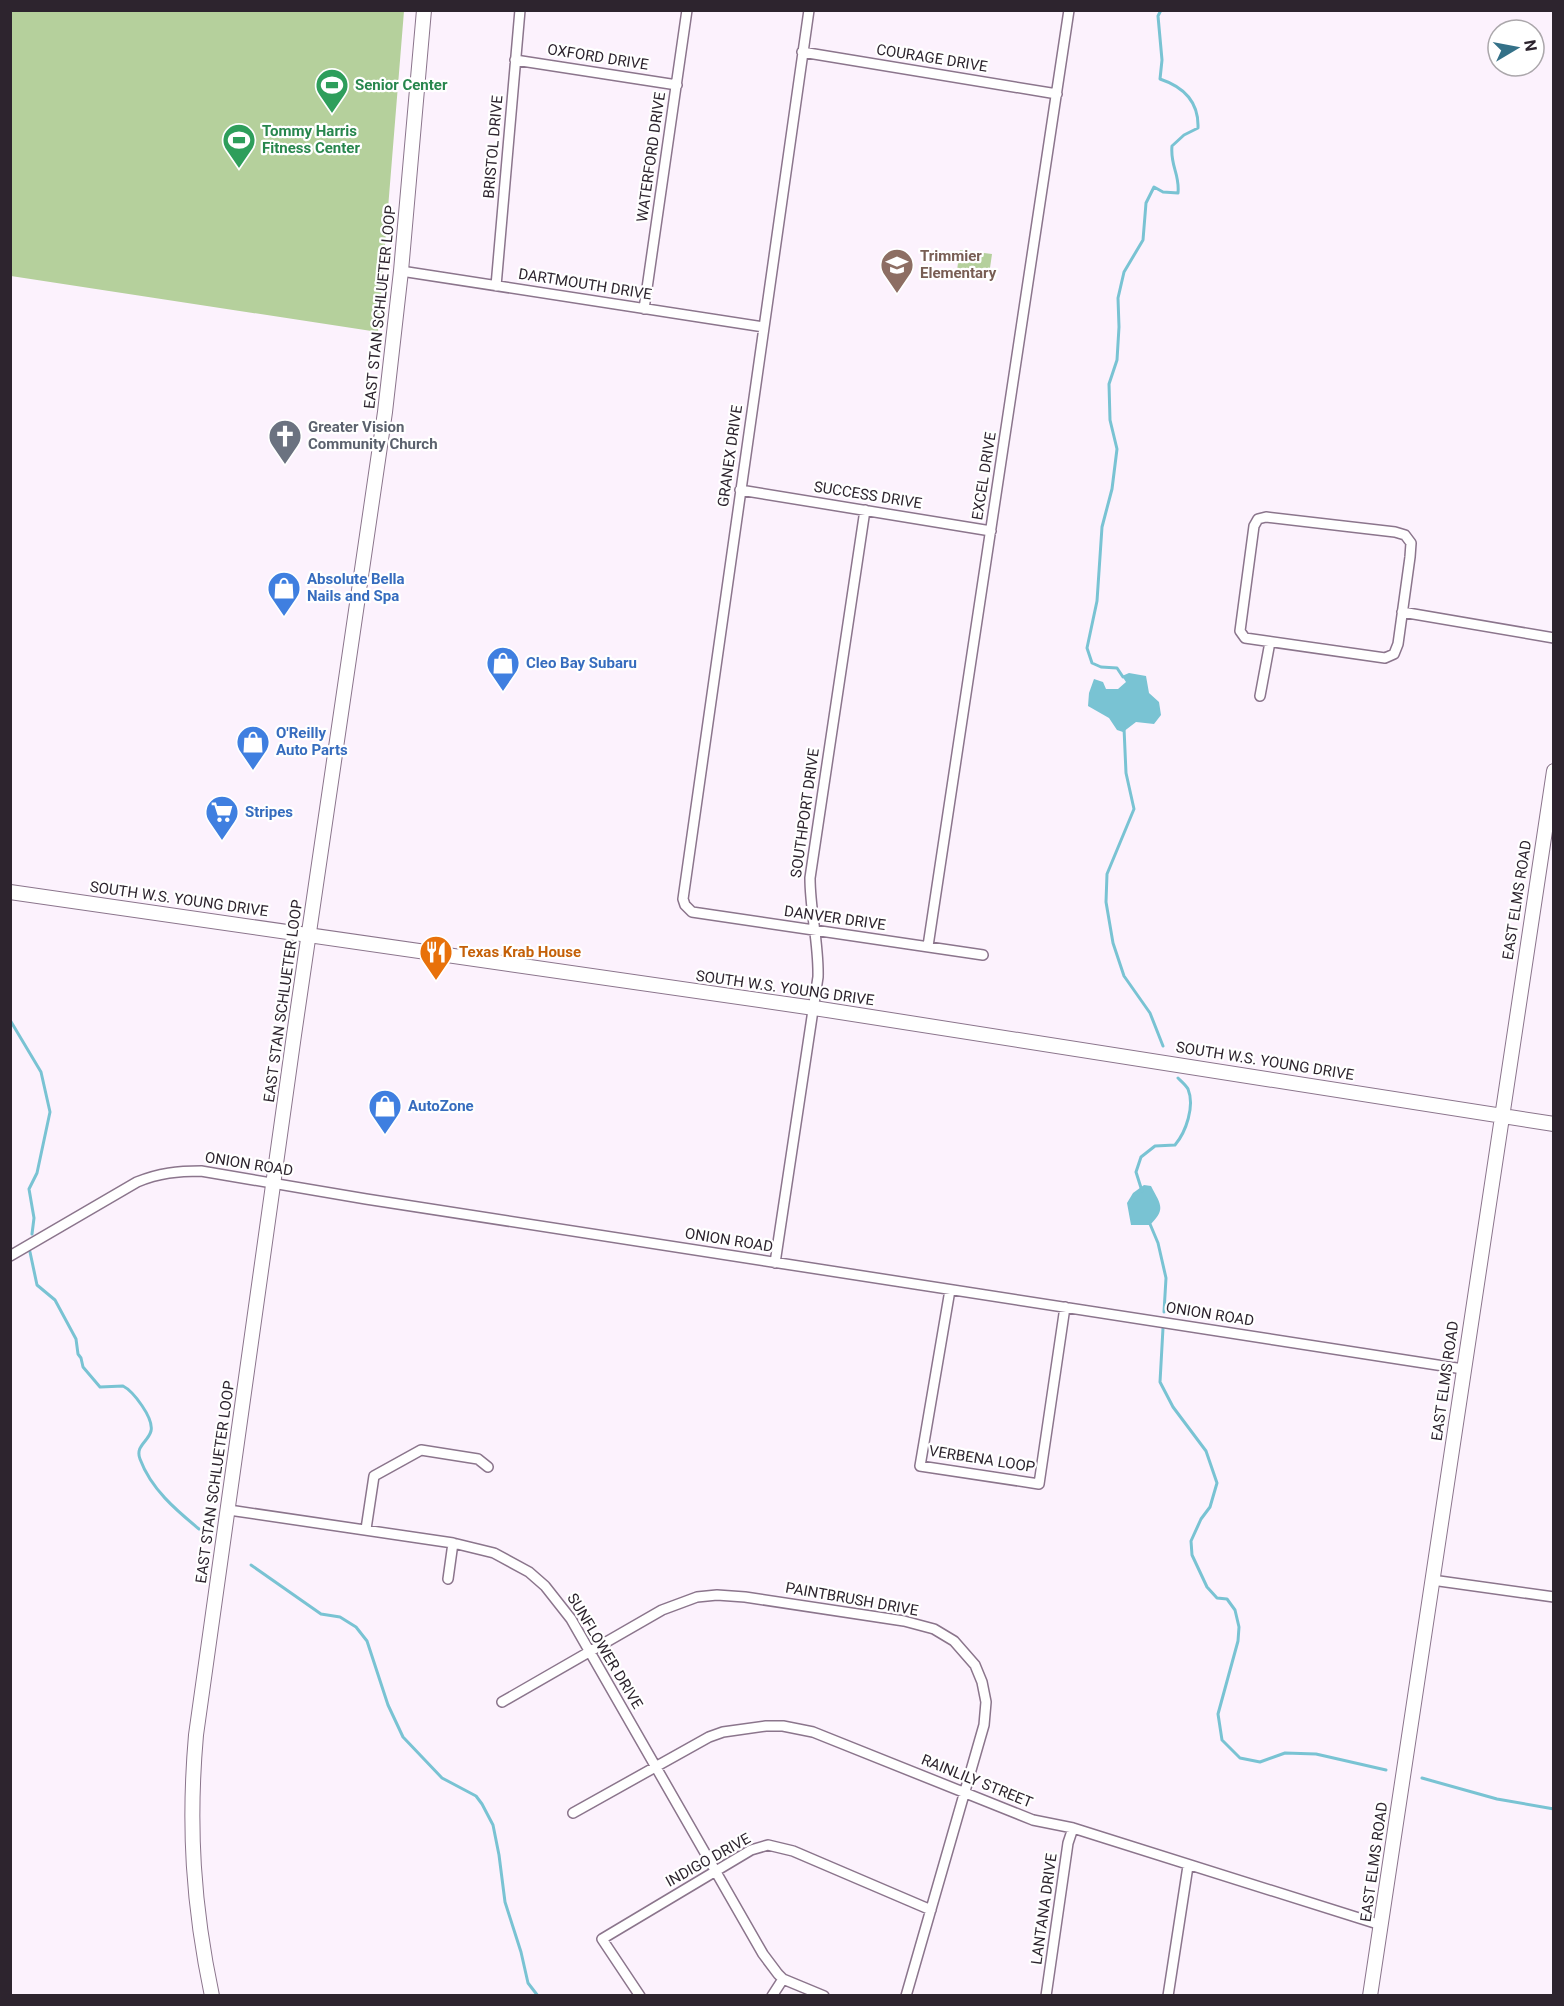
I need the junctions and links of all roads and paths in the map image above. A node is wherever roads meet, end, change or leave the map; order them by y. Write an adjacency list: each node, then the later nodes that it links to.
1 (424, 10): 10 (main road, EAST STAN SCHLUETER LOOP)
2 (519, 10): 7 (street, BRISTOL DRIVE)
3 (687, 10): 8 (street, WATERFORD DRIVE)
4 (809, 10): 6 (street, GRANEX DRIVE)
5 (1070, 10): 9 (street, EXCEL DRIVE)
6 (802, 52): 9 (street, COURAGE DRIVE); 13 (street, GRANEX DRIVE)
7 (515, 60): 8 (street, OXFORD DRIVE); 11 (street, BRISTOL DRIVE)
8 (677, 85): 12 (street, WATERFORD DRIVE)
9 (1057, 94): 16 (street, EXCEL DRIVE)
10 (401, 271): 11 (street, DARTMOUTH DRIVE); 25 (main road, EAST STAN SCHLUETER LOOP)
11 (496, 286): 12 (street, DARTMOUTH DRIVE)
12 (644, 309): 13 (street, DARTMOUTH DRIVE)
13 (764, 327): 14 (street, GRANEX DRIVE)
14 (740, 490): 15 (street, SUCCESS DRIVE); 23 (street, GRANEX DRIVE)
15 (865, 510): 16 (street, SUCCESS DRIVE); 24 (street, SOUTHPORT DRIVE)
16 (991, 531): 26 (street, EXCEL DRIVE)
17 (1402, 612): 18 (street); 19 (street); 19 (street)
18 (1554, 638)
19 (1270, 642): 20 (street)
20 (1260, 696)
21 (1554, 771): 29 (main road, EAST ELMS ROAD)
22 (10, 892): 25 (main road, SOUTH W.S. YOUNG DRIVE)
23 (685, 905): 24 (street, DANVER DRIVE)
24 (815, 930): 26 (street, DANVER DRIVE); 28 (street, SOUTHPORT DRIVE)
25 (309, 934): 28 (main road, SOUTH W.S. YOUNG DRIVE); 31 (main road, EAST STAN SCHLUETER LOOP)
26 (928, 946): 27 (street, DANVER DRIVE)
27 (983, 955)
28 (814, 1008): 29 (main road, SOUTH W.S. YOUNG DRIVE); 33 (street, SOUTHPORT DRIVE)
29 (1501, 1115): 30 (main road, SOUTH W.S. YOUNG DRIVE); 36 (main road, EAST ELMS ROAD)
30 (1554, 1124)
31 (275, 1183): 32 (street, ONION ROAD); 33 (street, ONION ROAD); 38 (main road, EAST STAN SCHLUETER LOOP)
32 (10, 1256)
33 (775, 1263): 34 (street, ONION ROAD)
34 (950, 1290): 35 (street, ONION ROAD); 35 (street, VERBENA LOOP)
35 (1065, 1307): 36 (street, ONION ROAD)
36 (1463, 1369): 42 (main road, EAST ELMS ROAD)
37 (488, 1467): 39 (street)
38 (229, 1510): 39 (street, SUNFLOWER DRIVE); 55 (main road, EAST STAN SCHLUETER LOOP)
39 (366, 1529): 40 (street, SUNFLOWER DRIVE)
40 (453, 1543): 41 (street); 44 (street, SUNFLOWER DRIVE)
41 (448, 1579)
42 (1432, 1580): 43 (street); 53 (main road, EAST ELMS ROAD)
43 (1554, 1597)
44 (589, 1651): 45 (street, PAINTBRUSH DRIVE); 46 (street, SUNFLOWER DRIVE); 47 (street, PAINTBRUSH DRIVE)
45 (502, 1702)
46 (657, 1766): 47 (street, RAINLILY STREET); 48 (street, RAINLILY STREET); 51 (street, SUNFLOWER DRIVE)
47 (966, 1792): 49 (street, RAINLILY STREET); 52 (street, PAINTBRUSH DRIVE)
48 (573, 1813)
49 (1073, 1828): 50 (street, RAINLILY STREET); 60 (street, LANTANA DRIVE)
50 (1188, 1866): 53 (street, RAINLILY STREET); 61 (street)
51 (716, 1870): 52 (street, INDIGO DRIVE); 54 (street, SUNFLOWER DRIVE); 56 (street, INDIGO DRIVE)
52 (931, 1910): 59 (street, PAINTBRUSH DRIVE)
53 (1381, 1925): 62 (main road, EAST ELMS ROAD)
54 (783, 1979): 57 (street); 58 (street)
55 (212, 1995)
56 (640, 1995)
57 (772, 1995)
58 (824, 1995)
59 (906, 1995)
60 (1046, 1995)
61 (1168, 1995)
62 (1370, 1995)

